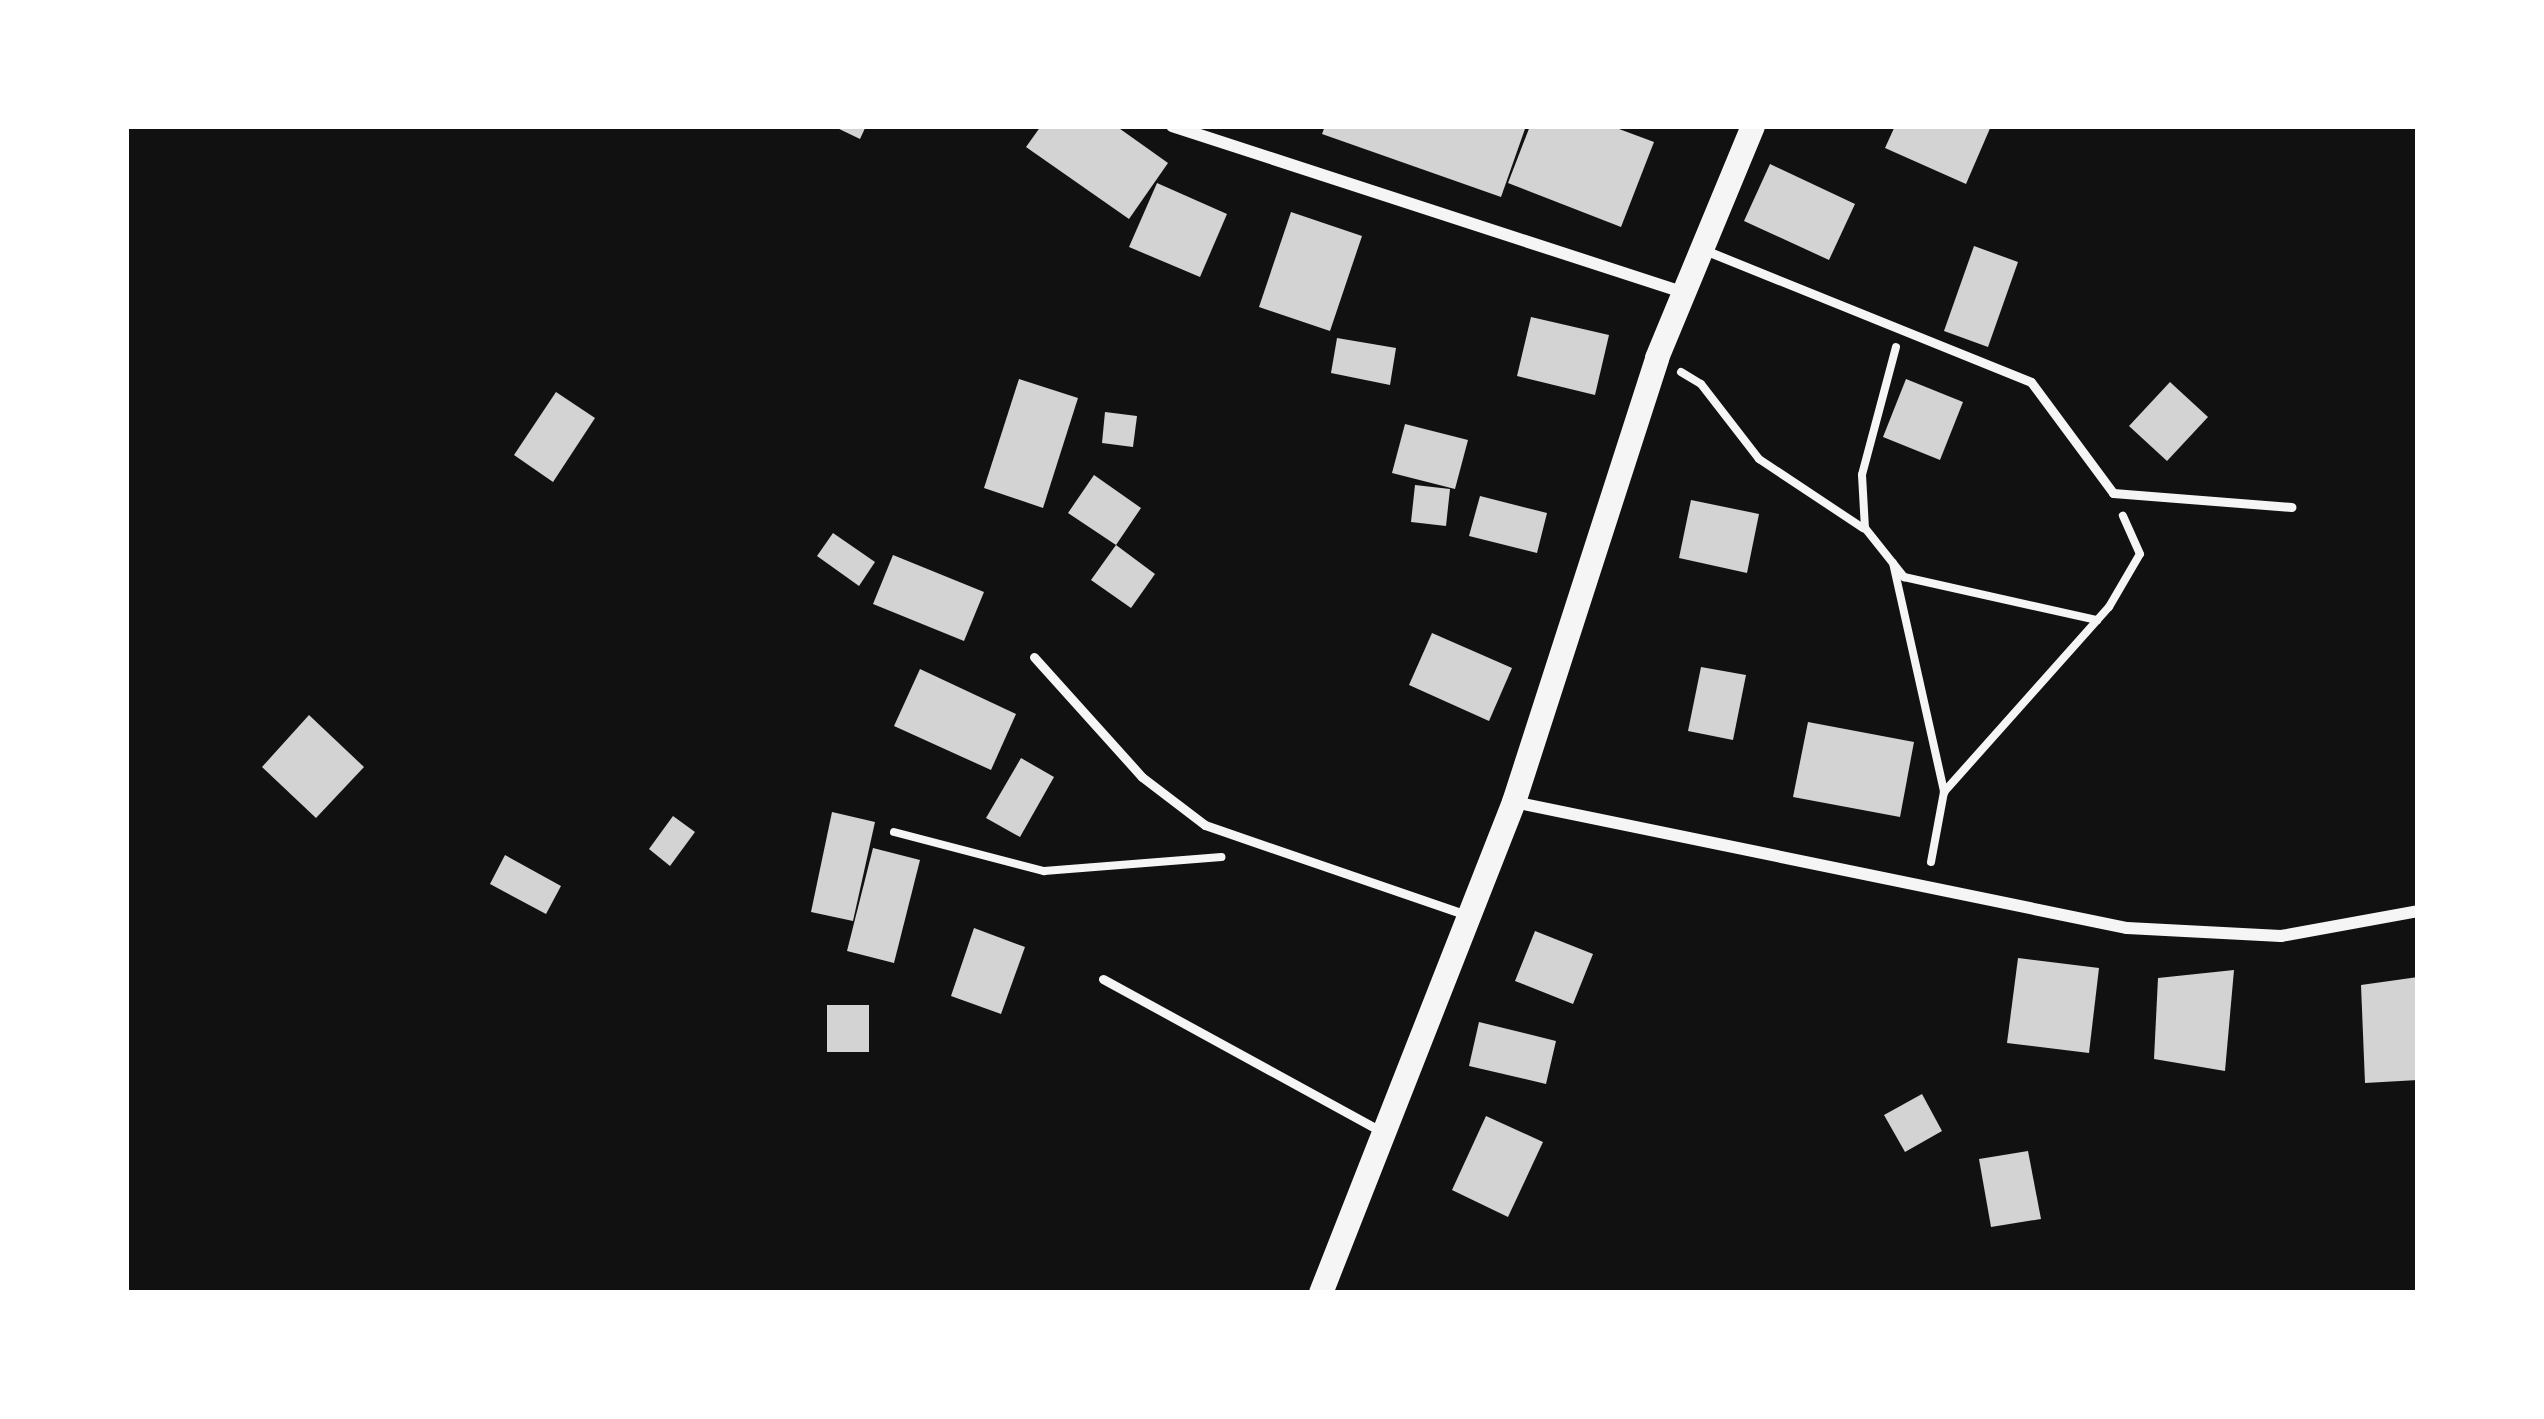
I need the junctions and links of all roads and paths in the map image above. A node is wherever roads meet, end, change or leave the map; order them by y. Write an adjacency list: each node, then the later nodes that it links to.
1 (1172, 126): 4 (street)
2 (1753, 126): 3 (main road)
3 (1702, 249): 4 (main road); 5 (lane)
4 (1682, 292): 6 (main road)
5 (1899, 334): 7 (lane); 9 (path)
6 (1658, 358): 9 (path); 14 (main road)
7 (2113, 493): 8 (lane); 11 (path)
8 (2291, 507)
9 (1864, 528): 10 (path)
10 (1893, 563): 11 (path); 13 (path)
11 (2098, 620): 13 (path)
12 (1034, 657): 16 (lane)
13 (1944, 792): 17 (path)
14 (1514, 802): 17 (street); 19 (main road)
15 (894, 832): 16 (path)
16 (1288, 852): 19 (lane)
17 (1925, 892): 18 (street)
18 (2418, 910)
19 (1467, 915): 21 (main road)
20 (1103, 979): 21 (lane)
21 (1387, 1135): 22 (main road)
22 (1321, 1293)

